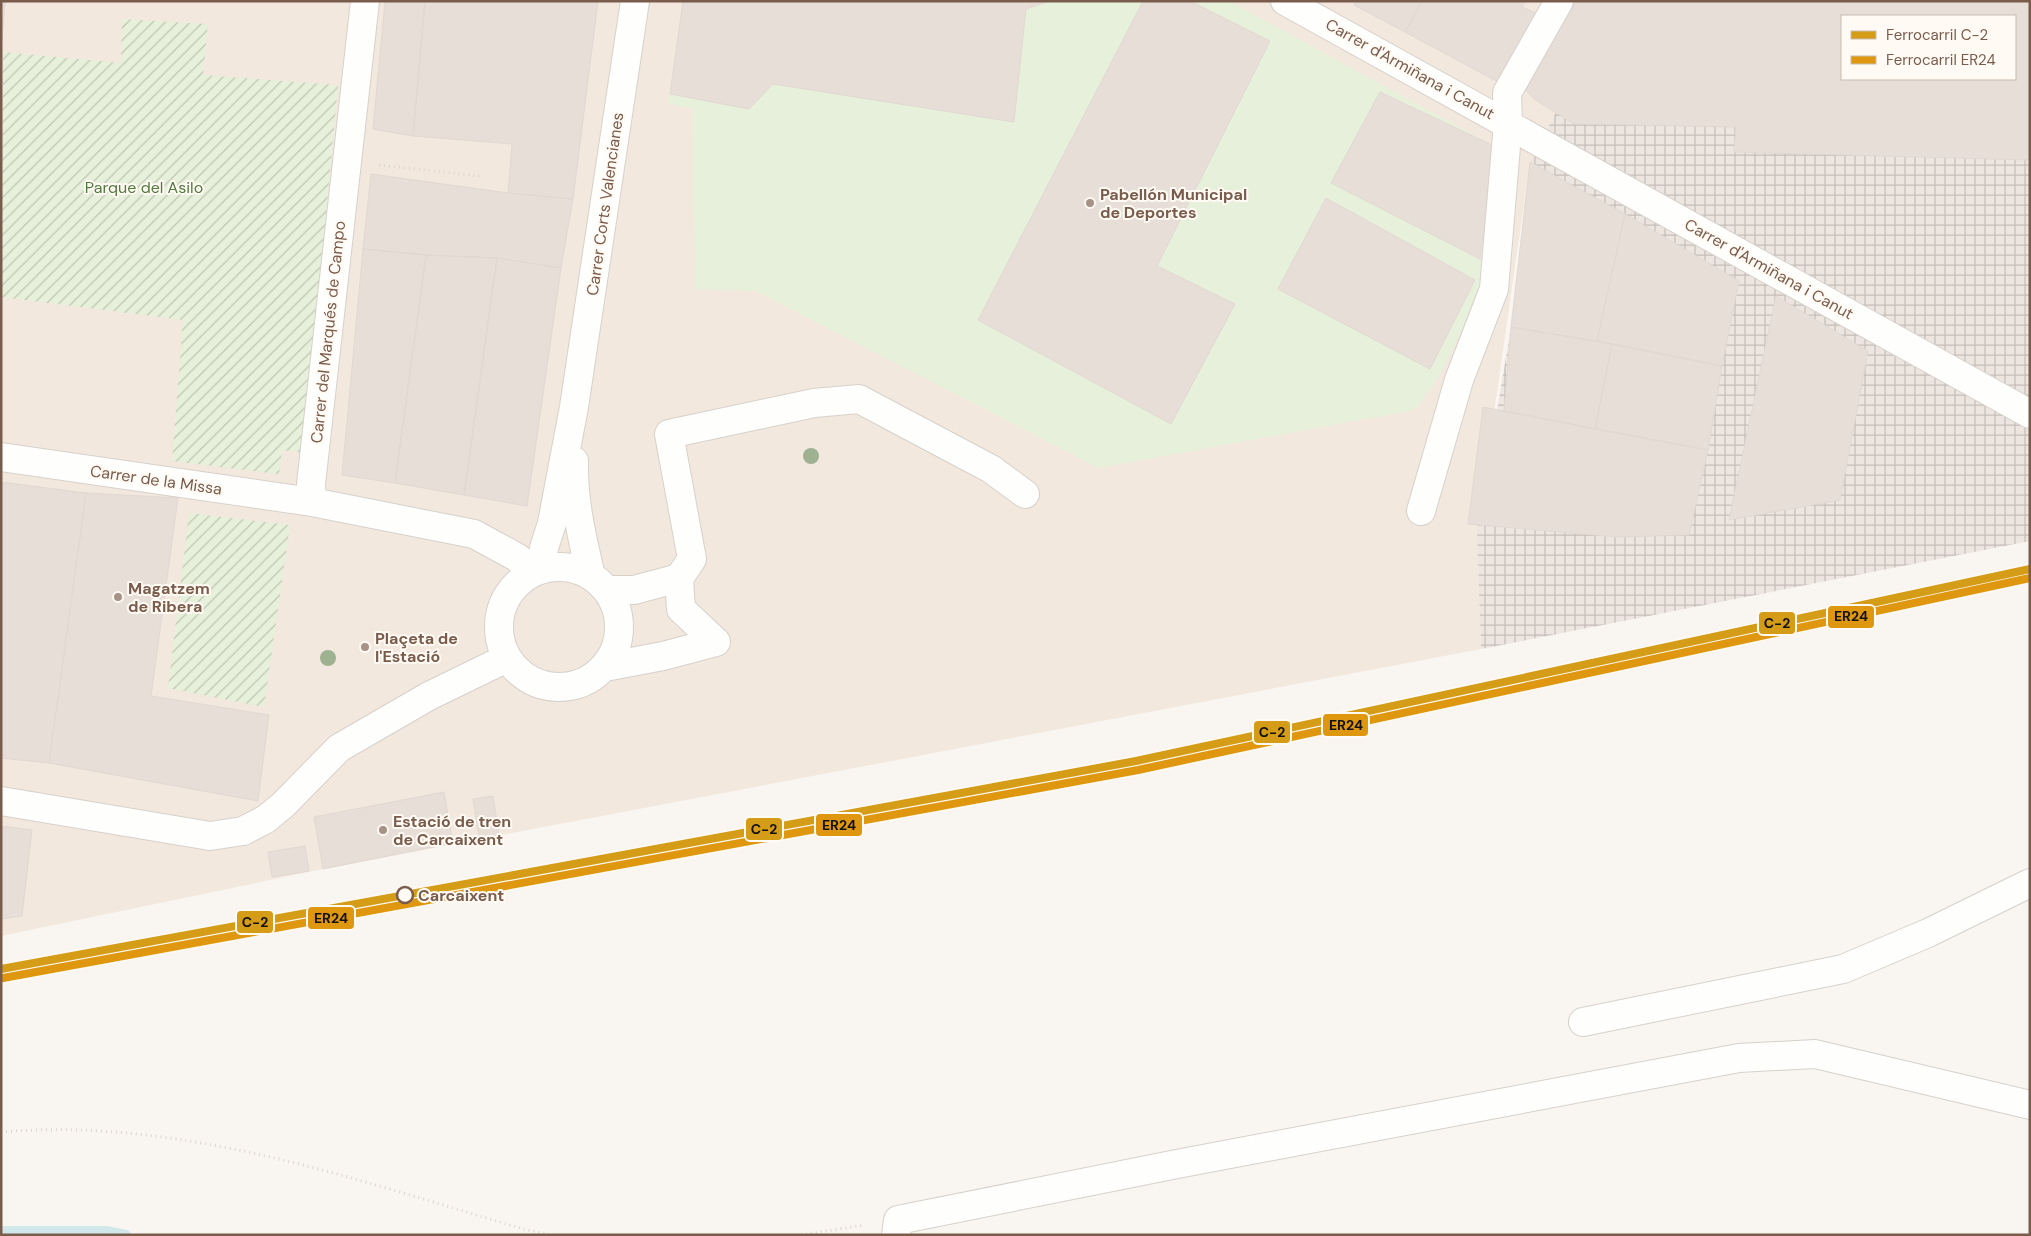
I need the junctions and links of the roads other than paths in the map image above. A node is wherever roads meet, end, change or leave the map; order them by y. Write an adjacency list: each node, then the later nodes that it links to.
1 (365, 1): 10 (street, Carrer del Marqués de Campo)
2 (635, 1): 6 (street, Carrer Corts Valencianes)
3 (1285, 1): 5 (street, Carrer d'Armiñana i Canut)
4 (1559, 1): 5 (street, Carrer d'Armiñana i Canut)
5 (1508, 123): 7 (street, Carrer d'Armiñana i Canut); 11 (street, Carrer d'Armiñana i Canut)
6 (574, 407): 13 (street, Carrer Corts Valencianes); 14 (street, Carrer Corts Valencianes)
7 (2030, 414)
8 (1, 458): 10 (street, Carrer de la Missa)
9 (1025, 494): 12 (street)
10 (312, 502): 13 (street, Carrer de la Missa)
11 (1421, 511)
12 (685, 568): 14 (street); 16 (street)
13 (535, 571): 14 (street); 15 (street)
14 (599, 583): 16 (street)
15 (507, 658): 16 (street); 17 (street)
16 (605, 667)
17 (1, 802)
18 (2030, 883): 19 (street)
19 (1583, 1022)
20 (2030, 1105): 21 (street)
21 (897, 1228)

